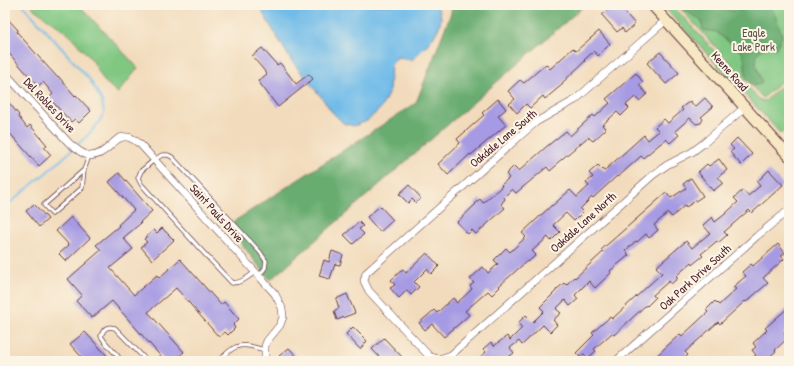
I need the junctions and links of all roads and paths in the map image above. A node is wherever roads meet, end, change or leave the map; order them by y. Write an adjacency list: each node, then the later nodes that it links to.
1 (652, 5): 2 (main road, Keene Road)
2 (666, 20): 4 (main road, Keene Road); 12 (street, Oakdale Lane South)
3 (5, 73): 5 (street, Del Robles Drive)
4 (745, 107): 6 (main road, Keene Road); 12 (street, Oakdale Lane North)
5 (89, 156): 7 (street, Saint Pauls Drive); 8 (lane)
6 (789, 156)
7 (154, 160): 10 (street, Saint Pauls Drive); 10 (lane); 10 (lane)
8 (84, 170): 8 (lane)
9 (789, 210): 18 (street, Oak Park Drive South)
10 (257, 274): 11 (street, Saint Pauls Drive)
11 (264, 350): 15 (lane); 17 (street)
12 (439, 359)
13 (122, 361): 14 (lane)
14 (147, 361)
15 (219, 361)
16 (251, 361): 17 (lane)
17 (265, 361)
18 (616, 361)

